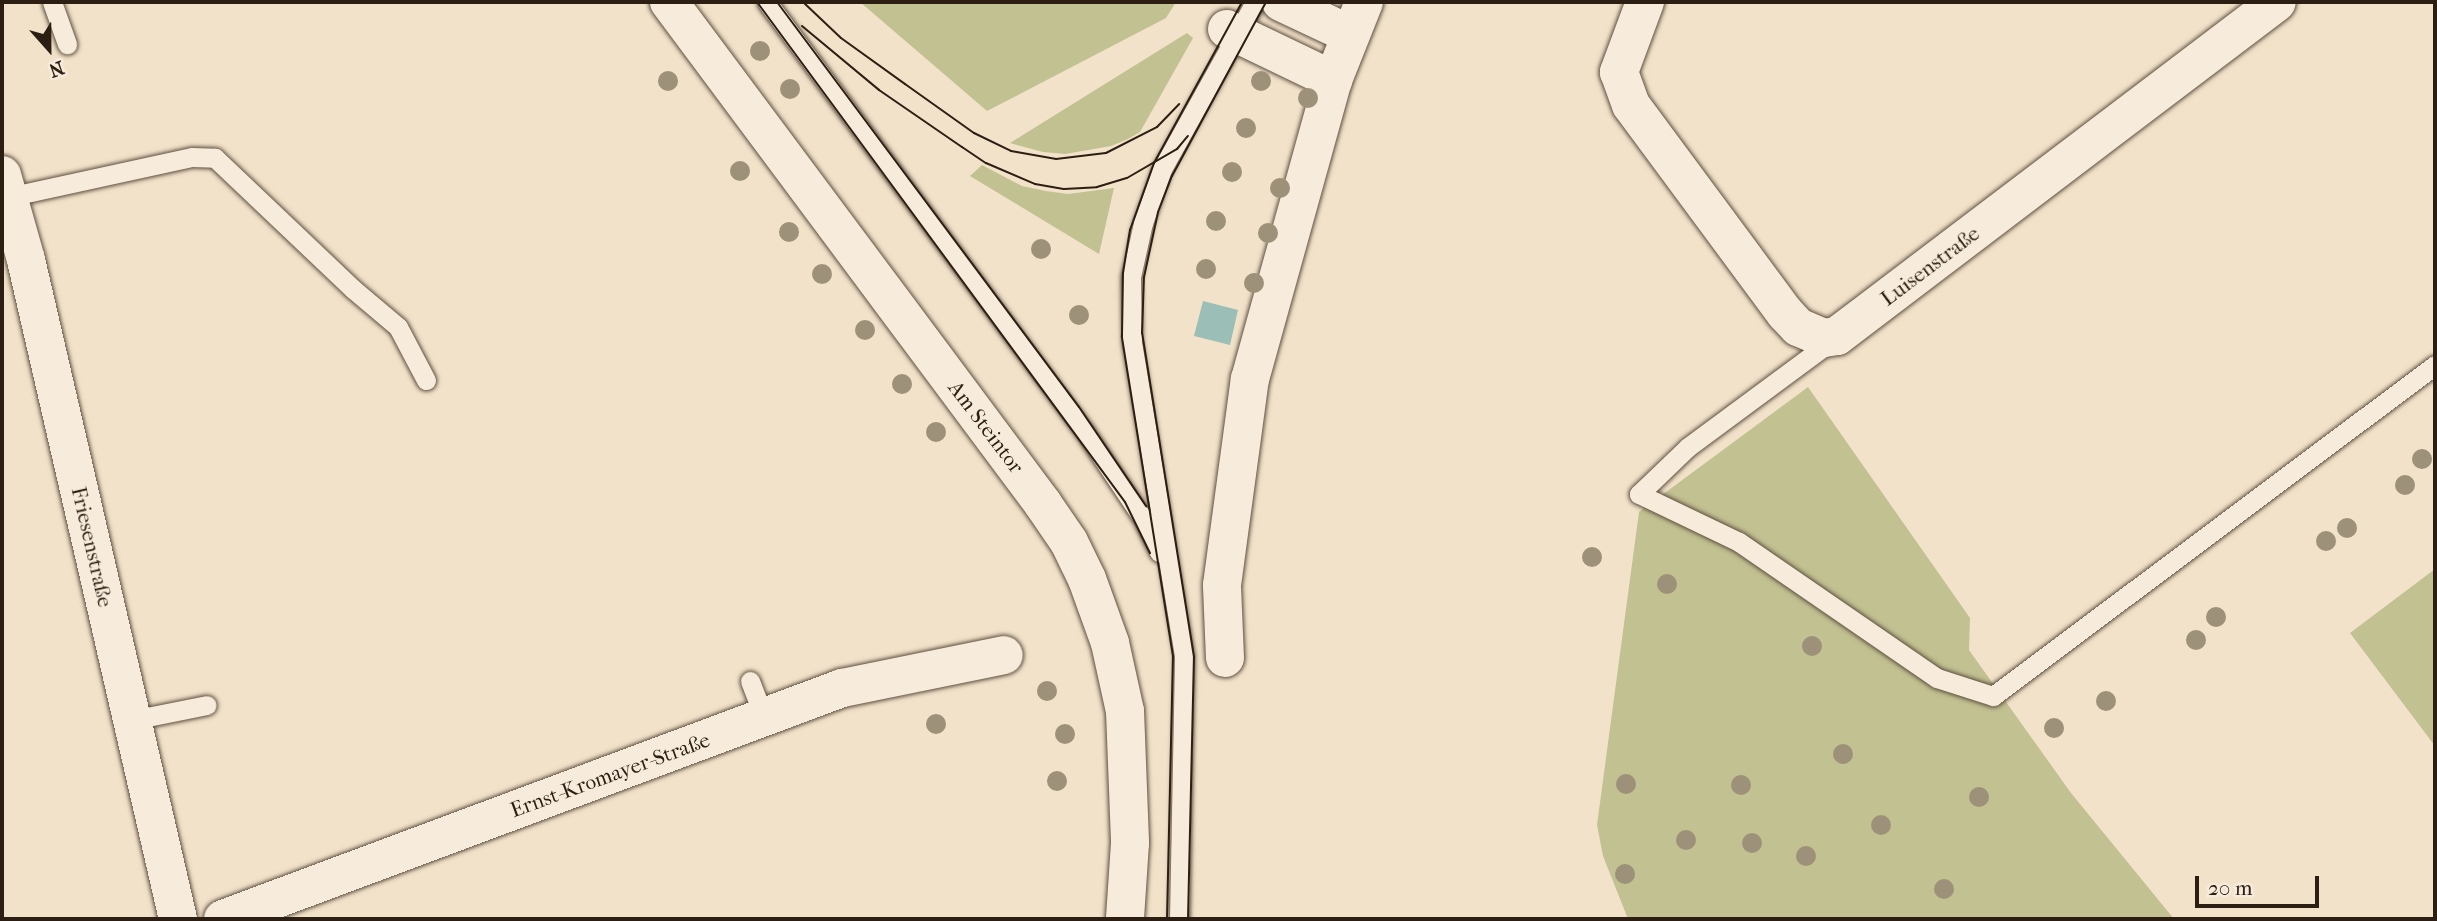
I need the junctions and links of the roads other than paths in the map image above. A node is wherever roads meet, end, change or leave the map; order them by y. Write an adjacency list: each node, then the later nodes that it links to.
1 (52, 2): 9 (lane)
2 (669, 2): 24 (street, Am Steintor)
3 (766, 2): 15 (lane)
4 (1282, 2): 7 (street)
5 (1645, 2): 12 (street)
6 (2277, 2): 12 (street, Luisenstraße)
7 (1358, 18): 10 (street)
8 (1240, 22): 10 (street); 15 (lane)
9 (67, 44)
10 (1333, 80): 17 (street)
11 (5, 186): 14 (lane); 21 (street, Friesenstraße)
12 (1837, 336): 13 (lane)
13 (2435, 365)
14 (426, 380)
15 (1173, 589): 25 (lane)
16 (1004, 655): 20 (street, Ernst-Kromayer-Straße)
17 (1225, 658)
18 (750, 681): 20 (lane)
19 (207, 705): 21 (lane)
20 (764, 718): 23 (street, Ernst-Kromayer-Straße)
21 (132, 720): 22 (street, Friesenstraße)
22 (178, 919)
23 (223, 919)
24 (1125, 919)
25 (1179, 919)

